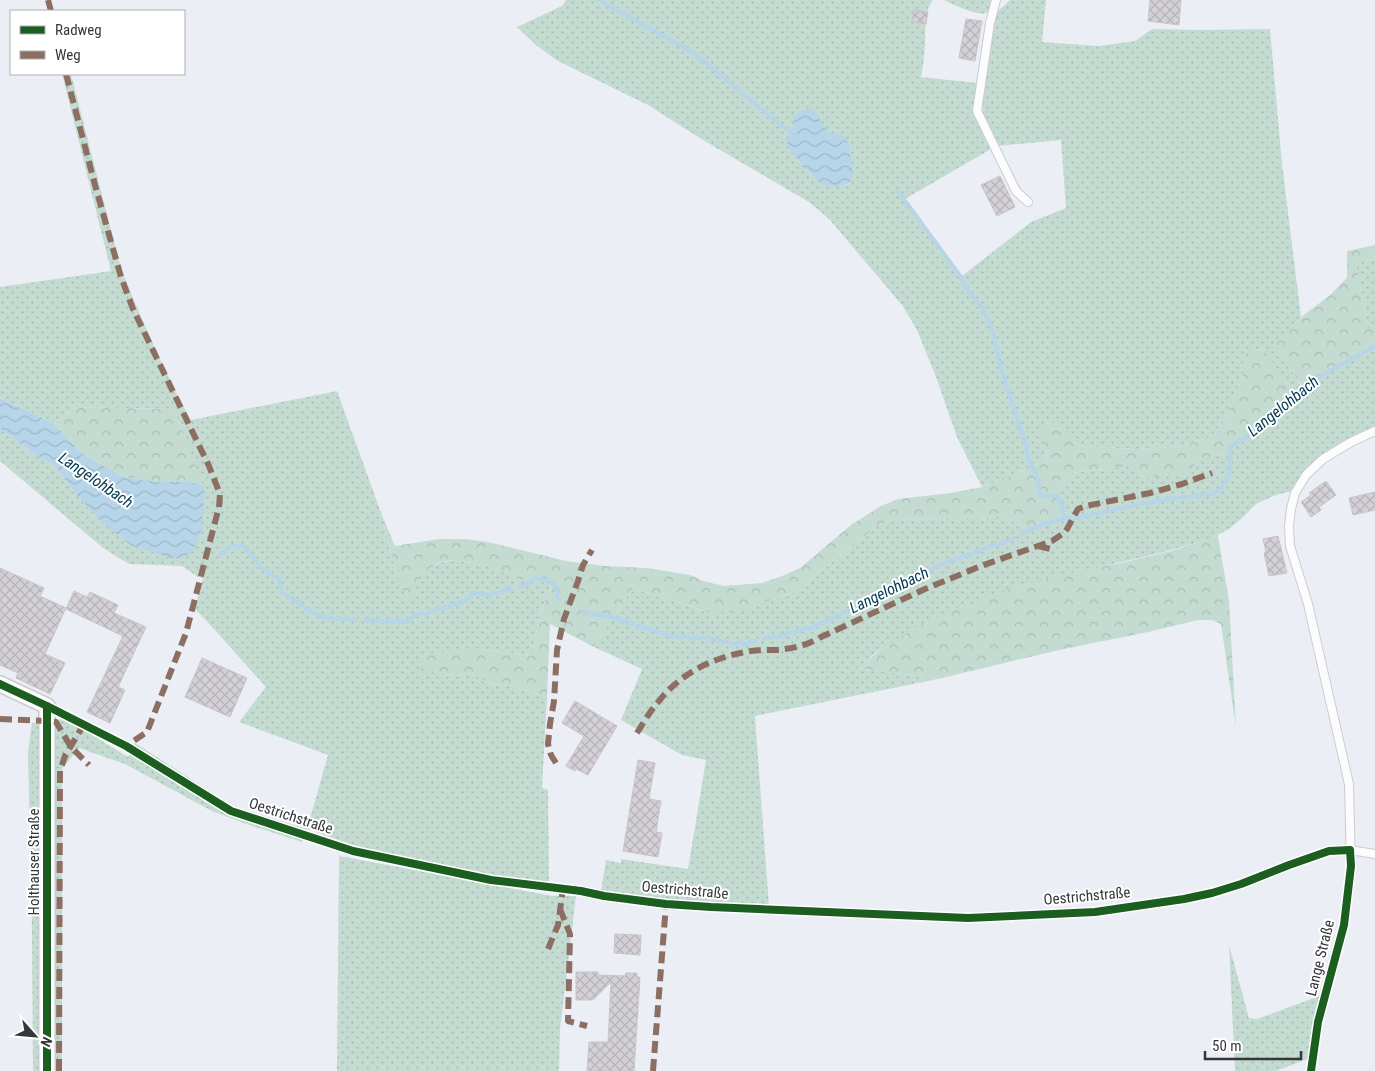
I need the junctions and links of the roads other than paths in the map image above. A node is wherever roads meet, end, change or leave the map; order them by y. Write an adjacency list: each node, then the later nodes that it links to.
1 (996, 0): 2 (lane)
2 (1028, 202)
3 (1375, 431): 6 (lane, Lange Straße)
4 (0, 684): 5 (street)
5 (47, 706): 6 (lane, Oestrichstraße); 8 (street, Holthauser Straße)
6 (1350, 850): 7 (lane); 9 (lane, Lange Straße)
7 (1375, 854)
8 (47, 1071)
9 (1311, 1071)

